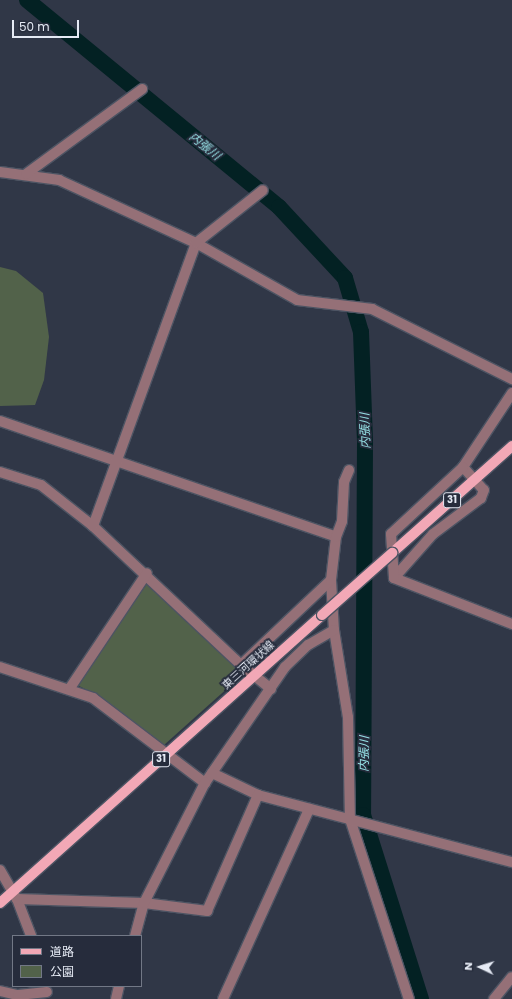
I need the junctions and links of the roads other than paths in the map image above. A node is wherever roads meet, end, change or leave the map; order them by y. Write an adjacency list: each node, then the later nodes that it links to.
1 (142, 89): 3 (street)
2 (0, 172): 3 (street)
3 (26, 174): 5 (street)
4 (263, 190): 5 (street)
5 (196, 243): 6 (street); 10 (street)
6 (512, 379)
7 (512, 393): 11 (street)
8 (0, 421): 10 (street)
9 (512, 446): 14 (main road, 東三河環状線 / 31)
10 (116, 461): 15 (street); 16 (street)
11 (463, 467): 14 (street); 18 (street)
12 (349, 470): 16 (street)
13 (0, 472): 15 (street)
14 (476, 479): 18 (street); 24 (main road, 東三河環状線 / 31, bridge)
15 (93, 526): 17 (street)
16 (336, 537): 19 (street)
17 (147, 573): 22 (street); 25 (street)
18 (394, 578): 20 (street)
19 (331, 580): 21 (street); 22 (street)
20 (512, 624)
21 (334, 630): 26 (street); 32 (street)
22 (241, 665): 24 (street)
23 (0, 667): 25 (street)
24 (253, 676): 26 (street); 27 (main road, 東三河環状線 / 31)
25 (70, 688): 27 (street)
26 (271, 689): 28 (street)
27 (168, 752): 29 (street); 35 (main road, 東三河環状線 / 31)
28 (212, 772): 29 (street); 30 (street)
29 (205, 783): 37 (street)
30 (258, 794): 31 (street); 37 (street)
31 (309, 809): 32 (street); 45 (street)
32 (350, 819): 33 (street); 46 (street)
33 (512, 862)
34 (0, 870): 35 (street)
35 (15, 896): 36 (main road, 東三河環状線 / 31); 37 (street); 38 (street)
36 (0, 903)
37 (144, 903): 39 (street)
38 (31, 935)
39 (135, 935)
40 (512, 977): 47 (street)
41 (119, 987): 44 (street)
42 (0, 991): 43 (street)
43 (47, 992)
44 (116, 999)
45 (223, 999)
46 (409, 999)
47 (494, 999)

